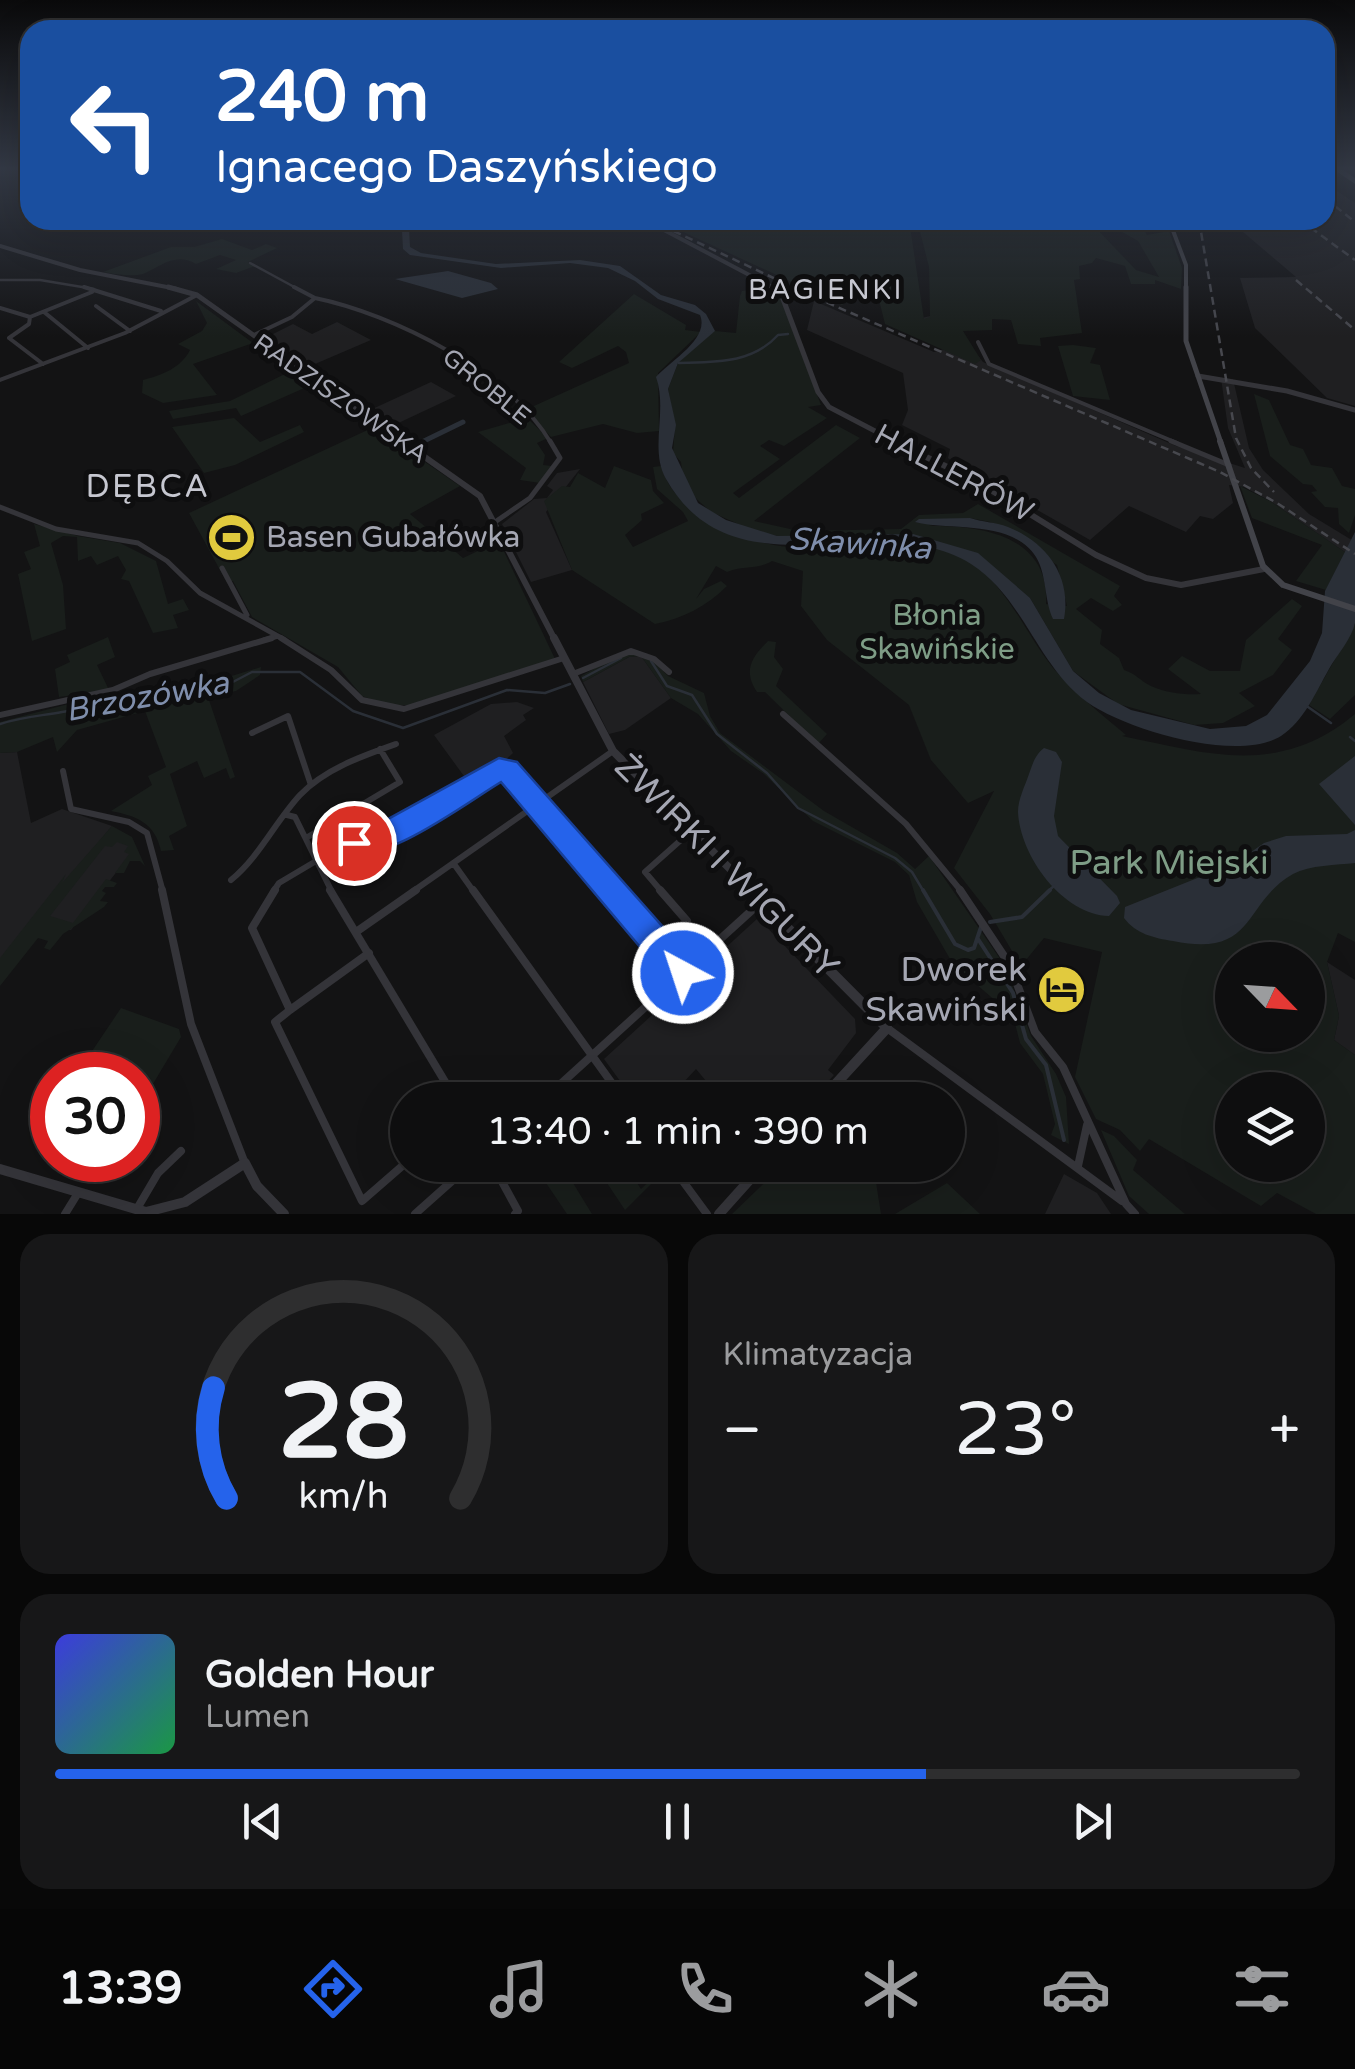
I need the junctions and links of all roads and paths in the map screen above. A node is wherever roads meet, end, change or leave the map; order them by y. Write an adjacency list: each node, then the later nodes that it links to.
1 (664, 230): 26 (street, HALLERÓW)
2 (1173, 230): 19 (main road)
3 (0, 246): 7 (street, RADZISZOWSKA)
4 (250, 263): 8 (street, GROBLE)
5 (0, 280): 6 (street)
6 (92, 292): 11 (street); 12 (street)
7 (197, 296): 11 (street); 15 (street, RADZISZOWSKA)
8 (315, 298): 15 (street); 24 (street, GROBLE)
9 (96, 306): 14 (street)
10 (0, 309): 13 (street)
11 (161, 311): 14 (street)
12 (44, 312): 13 (street); 17 (street)
13 (30, 317): 18 (street)
14 (130, 331): 17 (street)
15 (252, 336): 24 (street, RADZISZOWSKA)
16 (978, 342): 22 (street)
17 (88, 348): 18 (street)
18 (42, 364): 20 (street)
19 (1198, 376): 21 (street); 22 (main road)
20 (0, 380)
21 (1355, 410)
22 (1228, 465): 26 (main road)
23 (0, 507): 28 (street)
24 (495, 522): 30 (street, RADZISZOWSKA)
25 (222, 568): 28 (street)
26 (1266, 571): 27 (main road)
27 (1355, 609)
28 (248, 618): 29 (street)
29 (278, 636): 30 (street); 34 (street)
30 (564, 658): 32 (street, RADZISZOWSKA)
31 (669, 672): 32 (street)
32 (575, 678): 38 (street, ŻWIRKI I WIGURY)
33 (782, 714): 60 (street)
34 (0, 716)
35 (252, 733): 40 (street)
36 (396, 744): 37 (street)
37 (380, 749): 40 (street); 44 (street)
38 (612, 751): 41 (street); 43 (street, ŻWIRKI I WIGURY)
39 (62, 771): 62 (street)
40 (311, 785): 42 (street)
41 (538, 804): 45 (street); 46 (street); 50 (street)
42 (287, 815): 44 (street); 47 (street)
43 (688, 833): 48 (street, ŻWIRKI I WIGURY); 50 (street)
44 (306, 838): 45 (street)
45 (315, 862): 49 (street); 53 (street)
46 (454, 864): 49 (street); 55 (street)
47 (231, 880)
48 (761, 902): 52 (street); 54 (street, ŻWIRKI I WIGURY)
49 (356, 932): 51 (street)
50 (662, 947): 52 (street)
51 (369, 954): 53 (street); 56 (street)
52 (683, 973): 55 (street)
53 (290, 1010): 65 (street)
54 (887, 1028): 59 (street); 63 (street, ŻWIRKI I WIGURY)
55 (592, 1056): 57 (street); 58 (street)
56 (445, 1082)
57 (563, 1082)
58 (611, 1082)
59 (838, 1082)
60 (1088, 1124): 63 (street); 71 (street)
61 (181, 1151): 72 (street)
62 (245, 1163): 72 (street); 74 (street)
63 (1078, 1166): 71 (street, ŻWIRKI I WIGURY)
64 (0, 1168): 70 (street)
65 (390, 1177)
66 (451, 1182): 75 (street)
67 (503, 1182): 76 (street)
68 (683, 1182): 77 (street)
69 (747, 1182): 78 (street)
70 (78, 1193): 72 (street); 73 (street)
71 (1126, 1204): 79 (street)
72 (136, 1211)
73 (65, 1214)
74 (284, 1214)
75 (415, 1214)
76 (514, 1214)
77 (707, 1214)
78 (718, 1214)
79 (1136, 1214)

